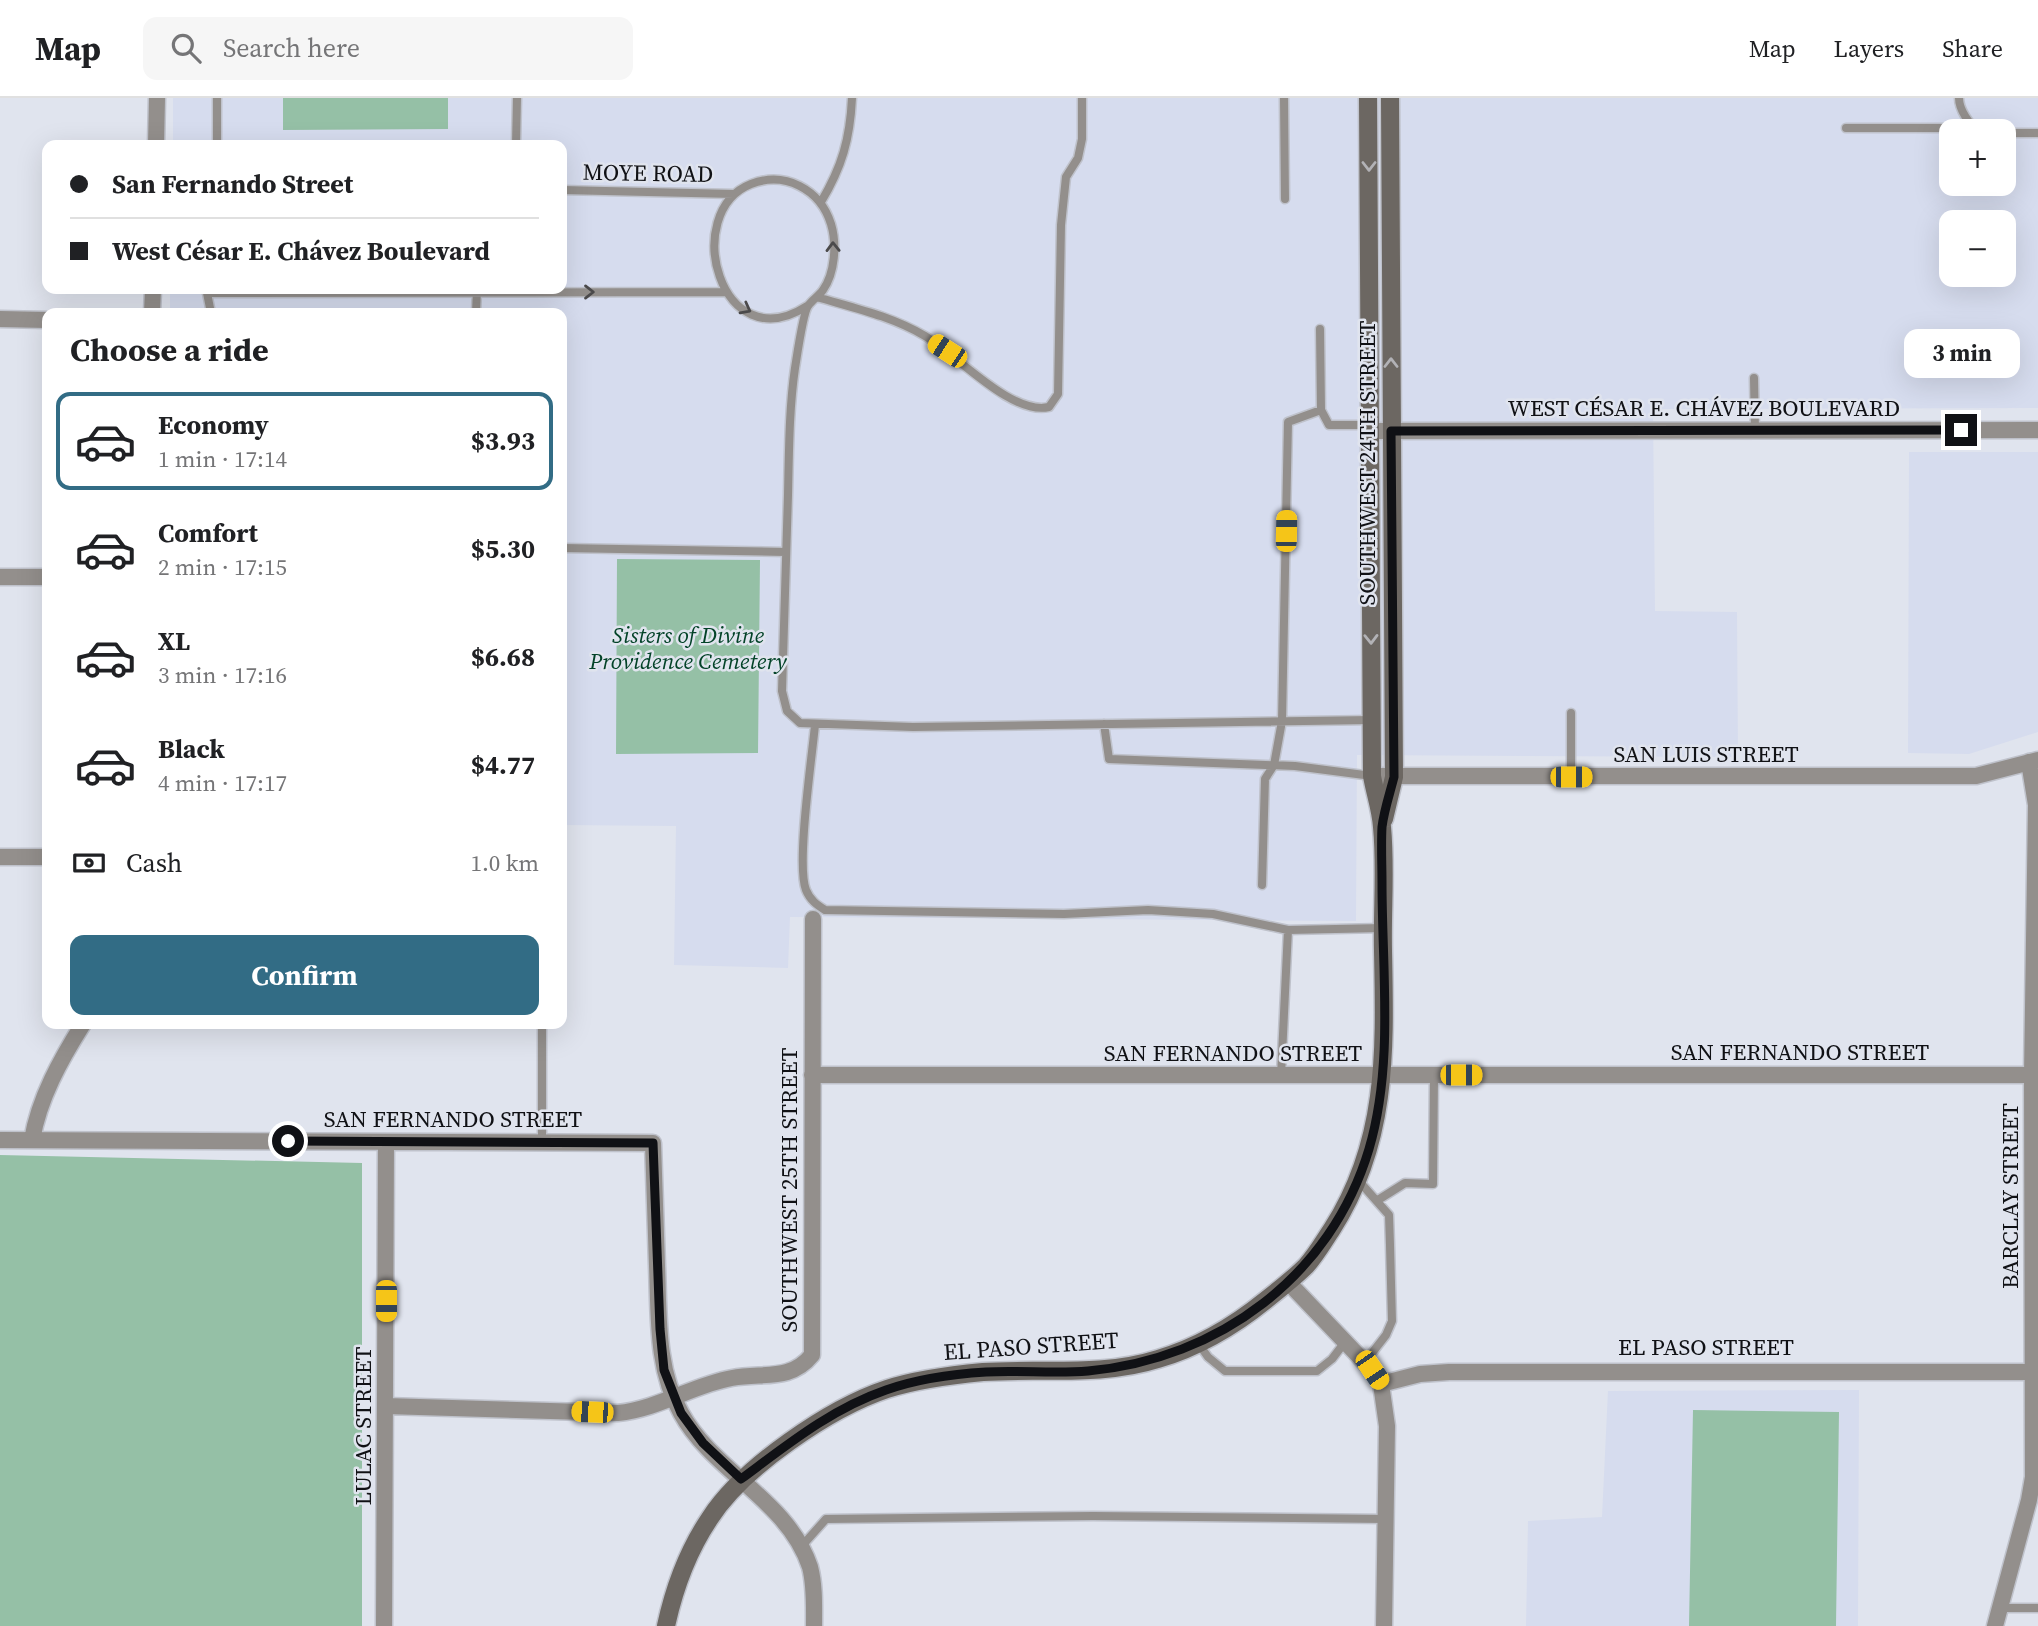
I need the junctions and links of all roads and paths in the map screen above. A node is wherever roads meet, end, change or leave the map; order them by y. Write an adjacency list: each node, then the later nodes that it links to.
1 (156, 98): 15 (street)
2 (217, 98): 16 (lane)
3 (517, 98): 17 (lane)
4 (852, 98): 21 (lane)
5 (1082, 98): 24 (lane)
6 (1284, 98): 20 (lane)
7 (1368, 98): 31 (main road, SOUTHWEST 24TH STREET, one-way to 31)
8 (1390, 98): 33 (main road, SOUTHWEST 24TH STREET, one-way to 8)
9 (1959, 98): 10 (lane)
10 (1969, 119)
11 (1846, 128): 12 (lane)
12 (1939, 129)
13 (2016, 133): 14 (lane)
14 (2038, 133)
15 (156, 140)
16 (217, 140)
17 (516, 140)
18 (567, 190): 19 (lane, MOYE ROAD)
19 (734, 194): 21 (lane); 23 (lane)
20 (1285, 199)
21 (821, 202): 24 (lane, one-way to 21)
22 (567, 291): 23 (lane, one-way to 23)
23 (725, 292): 25 (lane, one-way to 25)
24 (817, 297): 25 (lane)
25 (807, 306): 36 (lane)
26 (0, 319): 27 (street)
27 (42, 320)
28 (1320, 329): 30 (lane)
29 (1755, 378): 34 (lane)
30 (1321, 410): 31 (lane); 41 (lane)
31 (1369, 428): 33 (street, WEST CÉSAR E. CHÁVEZ BOULEVARD); 40 (main road, SOUTHWEST 24TH STREET, one-way to 40)
32 (2038, 430): 34 (street, WEST CÉSAR E. CHÁVEZ BOULEVARD)
33 (1391, 431): 34 (street, WEST CÉSAR E. CHÁVEZ BOULEVARD); 47 (main road, SOUTHWEST 24TH STREET)
34 (1755, 431)
35 (567, 548): 36 (lane)
36 (786, 552): 43 (lane)
37 (0, 577): 38 (street)
38 (42, 577)
39 (1571, 713): 48 (lane)
40 (1372, 720): 41 (lane); 46 (main road, SOUTHWEST 24TH STREET)
41 (1282, 722): 42 (lane); 45 (lane)
42 (1104, 724): 43 (lane); 45 (lane)
43 (815, 725): 54 (lane)
44 (2034, 761): 48 (street, SAN LUIS STREET); 50 (street, BARCLAY STREET)
45 (1273, 765): 46 (lane); 53 (lane)
46 (1371, 776): 47 (street, SAN LUIS STREET); 49 (main road, SOUTHWEST 24TH STREET)
47 (1394, 777): 48 (street, SAN LUIS STREET); 49 (main road, SOUTHWEST 24TH STREET)
48 (1571, 777)
49 (1382, 826): 55 (main road, SOUTHWEST 24TH STREET)
50 (2037, 855): 57 (street, BARCLAY STREET)
51 (0, 857): 52 (street)
52 (42, 857)
53 (1262, 885)
54 (814, 911): 56 (lane); 60 (street, SOUTHWEST 25TH STREET)
55 (1382, 928): 56 (lane); 64 (main road, SOUTHWEST 24TH STREET)
56 (1288, 930): 63 (lane)
57 (2036, 980): 62 (street, BARCLAY STREET)
58 (80, 1029): 67 (street)
59 (542, 1029): 69 (lane)
60 (812, 1075): 63 (street, SAN FERNANDO STREET); 80 (street, SOUTHWEST 25TH STREET)
61 (1434, 1075): 62 (street, SAN FERNANDO STREET); 64 (street, SAN FERNANDO STREET); 71 (lane)
62 (2032, 1075): 65 (street, BARCLAY STREET)
63 (1281, 1076): 64 (street, SAN FERNANDO STREET)
64 (1383, 1076): 70 (main road, SOUTHWEST 24TH STREET)
65 (2035, 1099): 72 (street, BARCLAY STREET)
66 (0, 1140): 67 (street, SAN FERNANDO STREET)
67 (32, 1140): 68 (street, SAN FERNANDO STREET)
68 (386, 1142): 69 (street, SAN FERNANDO STREET); 81 (street, LULAC STREET)
69 (542, 1143): 80 (street, SAN FERNANDO STREET)
70 (1358, 1180): 71 (lane); 73 (main road, SOUTHWEST 24TH STREET)
71 (1378, 1200): 77 (lane)
72 (2036, 1231): 74 (street, BARCLAY STREET)
73 (1288, 1282): 75 (street); 76 (main road, EL PASO STREET)
74 (2035, 1341): 78 (street, BARCLAY STREET)
75 (1345, 1342): 76 (lane); 77 (street)
76 (1198, 1343): 83 (main road, EL PASO STREET)
77 (1365, 1362): 79 (street)
78 (2033, 1372): 79 (street, EL PASO STREET); 82 (street, BARCLAY STREET)
79 (1381, 1384): 84 (street)
80 (674, 1397): 81 (street); 83 (street)
81 (386, 1406): 88 (street, LULAC STREET)
82 (2035, 1477): 86 (street, BARCLAY STREET)
83 (741, 1479): 85 (street); 89 (main road, EL PASO STREET)
84 (1386, 1519): 85 (lane); 91 (street)
85 (801, 1547): 90 (street)
86 (2000, 1608): 87 (lane); 92 (street, BARCLAY STREET)
87 (2038, 1608)
88 (384, 1626)
89 (666, 1626)
90 (814, 1626)
91 (1384, 1626)
92 (1995, 1626)

